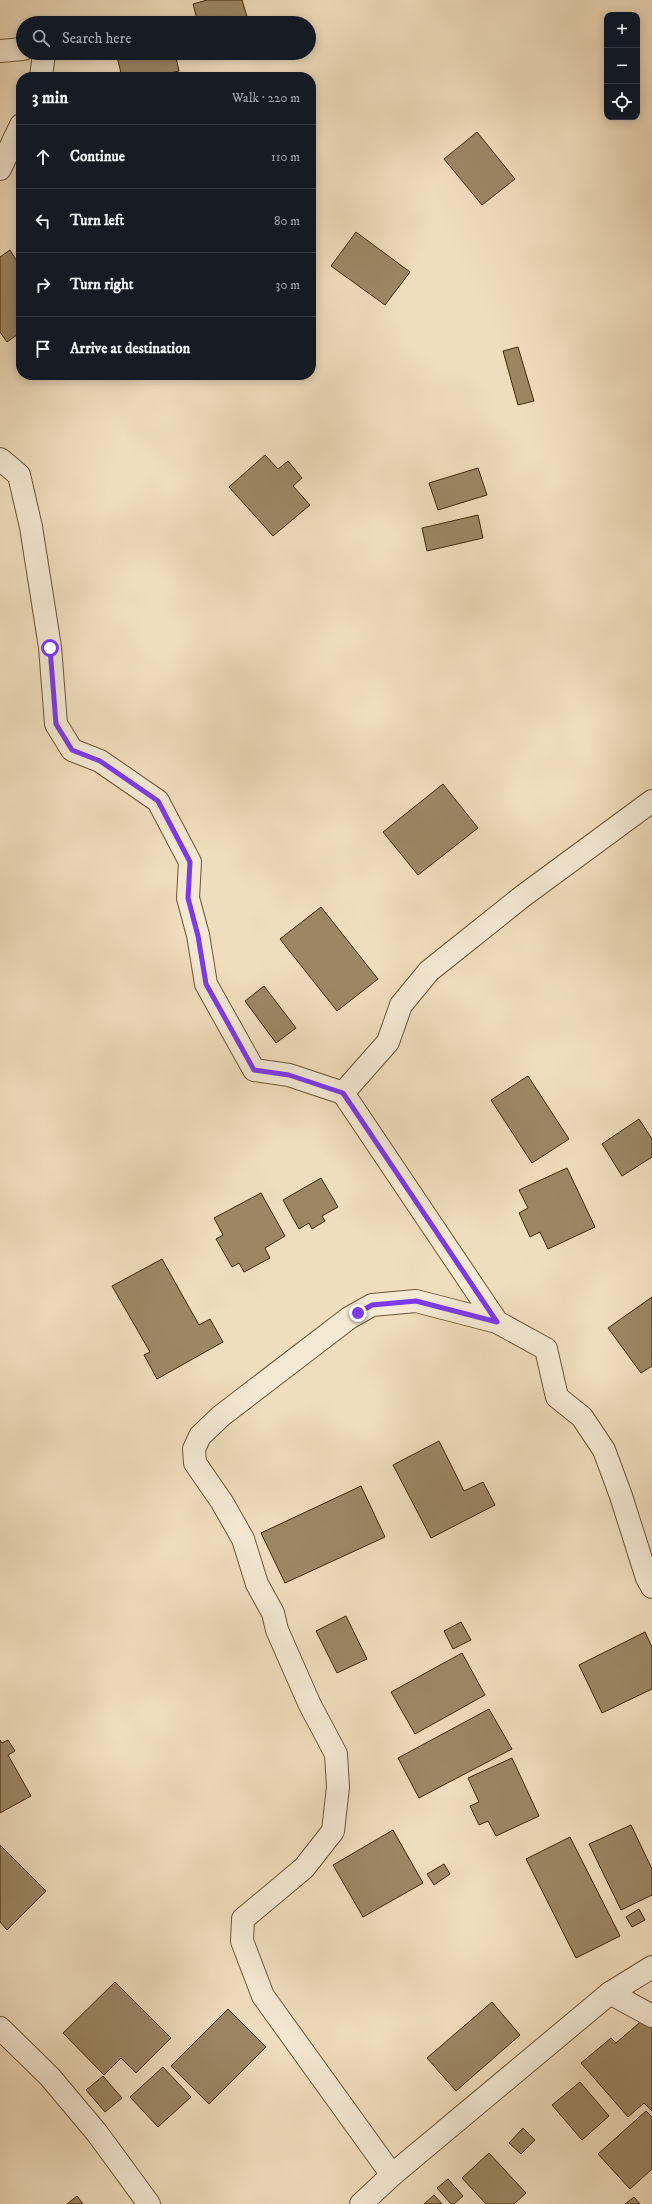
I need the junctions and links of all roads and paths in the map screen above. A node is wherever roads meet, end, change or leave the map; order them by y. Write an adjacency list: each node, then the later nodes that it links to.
1 (16, 50): 2 (street)
2 (0, 51)
3 (43, 60): 4 (street)
4 (42, 72)
5 (16, 135): 6 (street)
6 (0, 169)
7 (0, 459): 9 (street)
8 (652, 801): 9 (street)
9 (343, 1093): 10 (street)
10 (497, 1322): 11 (street); 16 (street)
11 (652, 1587)
12 (652, 1967): 13 (street)
13 (610, 1993): 14 (street); 16 (street)
14 (652, 2016)
15 (0, 2028): 17 (street)
16 (392, 2175): 18 (street)
17 (149, 2204)
18 (360, 2204)

